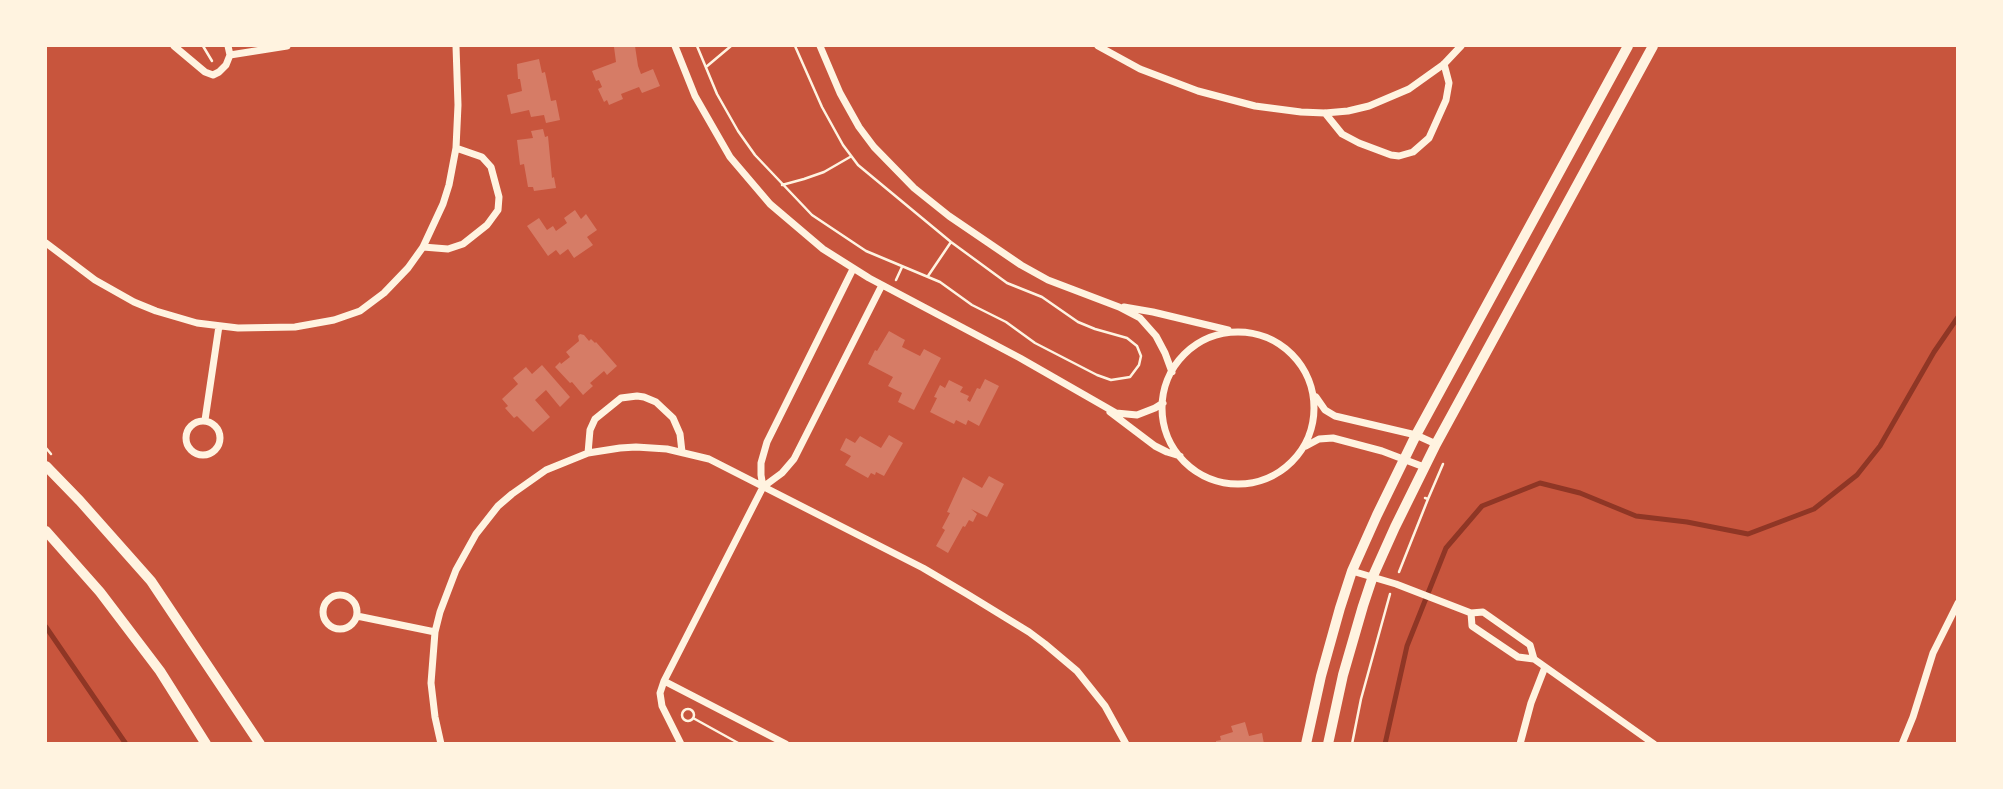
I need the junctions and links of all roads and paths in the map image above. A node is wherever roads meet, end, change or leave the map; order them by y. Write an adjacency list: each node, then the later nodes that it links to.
1 (174, 46): 18 (street)
2 (203, 46): 18 (path)
3 (228, 46): 15 (street)
4 (287, 46): 15 (street)
5 (456, 46): 20 (street)
6 (675, 46): 26 (street)
7 (697, 46): 17 (path)
8 (732, 46): 17 (path)
9 (796, 46): 21 (path)
10 (820, 46): 29 (street)
11 (1098, 46): 19 (street)
12 (1461, 46): 16 (street)
13 (1628, 46): 37 (main road)
14 (1653, 46): 38 (main road)
15 (230, 55): 18 (street)
16 (1444, 64): 19 (street); 19 (street)
17 (706, 67): 22 (path)
18 (219, 72)
19 (1325, 113)
20 (456, 148): 25 (street); 25 (street)
21 (851, 156): 22 (path); 23 (path)
22 (782, 185): 27 (path)
23 (951, 242): 27 (path); 27 (path)
24 (46, 243): 30 (street)
25 (423, 247): 30 (street)
26 (853, 269): 28 (street); 46 (street)
27 (928, 276)
28 (882, 285): 35 (street); 46 (street)
29 (1119, 307): 31 (street); 32 (street)
30 (219, 326): 36 (street)
31 (1235, 332): 32 (street); 33 (street)
32 (1171, 372): 34 (street)
33 (1312, 390): 37 (street); 39 (street)
34 (1163, 403): 35 (street); 42 (street)
35 (1107, 409): 42 (street)
36 (205, 421): 36 (street)
37 (1416, 435): 38 (street); 43 (main road)
38 (1436, 443): 45 (main road)
39 (1303, 449): 42 (street); 43 (street)
40 (682, 452): 41 (street); 41 (street); 46 (street)
41 (588, 453): 55 (street)
42 (1180, 456)
43 (1404, 458): 45 (street); 49 (main road)
44 (46, 466): 62 (main road)
45 (1423, 467): 47 (main road)
46 (763, 487): 58 (street); 66 (street)
47 (1411, 492): 50 (main road); 51 (path)
48 (46, 531): 61 (main road)
49 (1352, 571): 50 (street); 67 (main road)
50 (1373, 576): 51 (street); 68 (main road)
51 (1395, 584): 53 (street); 69 (path)
52 (1958, 603): 72 (street)
53 (1471, 613): 56 (street); 56 (street)
54 (357, 616): 54 (street); 55 (street)
55 (435, 632): 63 (street)
56 (1534, 659): 57 (street)
57 (1545, 667): 70 (street); 71 (street)
58 (664, 681): 64 (street); 65 (street)
59 (693, 718): 60 (path)
60 (738, 743)
61 (206, 744)
62 (260, 744)
63 (441, 744)
64 (681, 744)
65 (786, 744)
66 (1126, 744)
67 (1306, 744)
68 (1328, 744)
69 (1352, 744)
70 (1520, 744)
71 (1654, 744)
72 (1902, 744)

